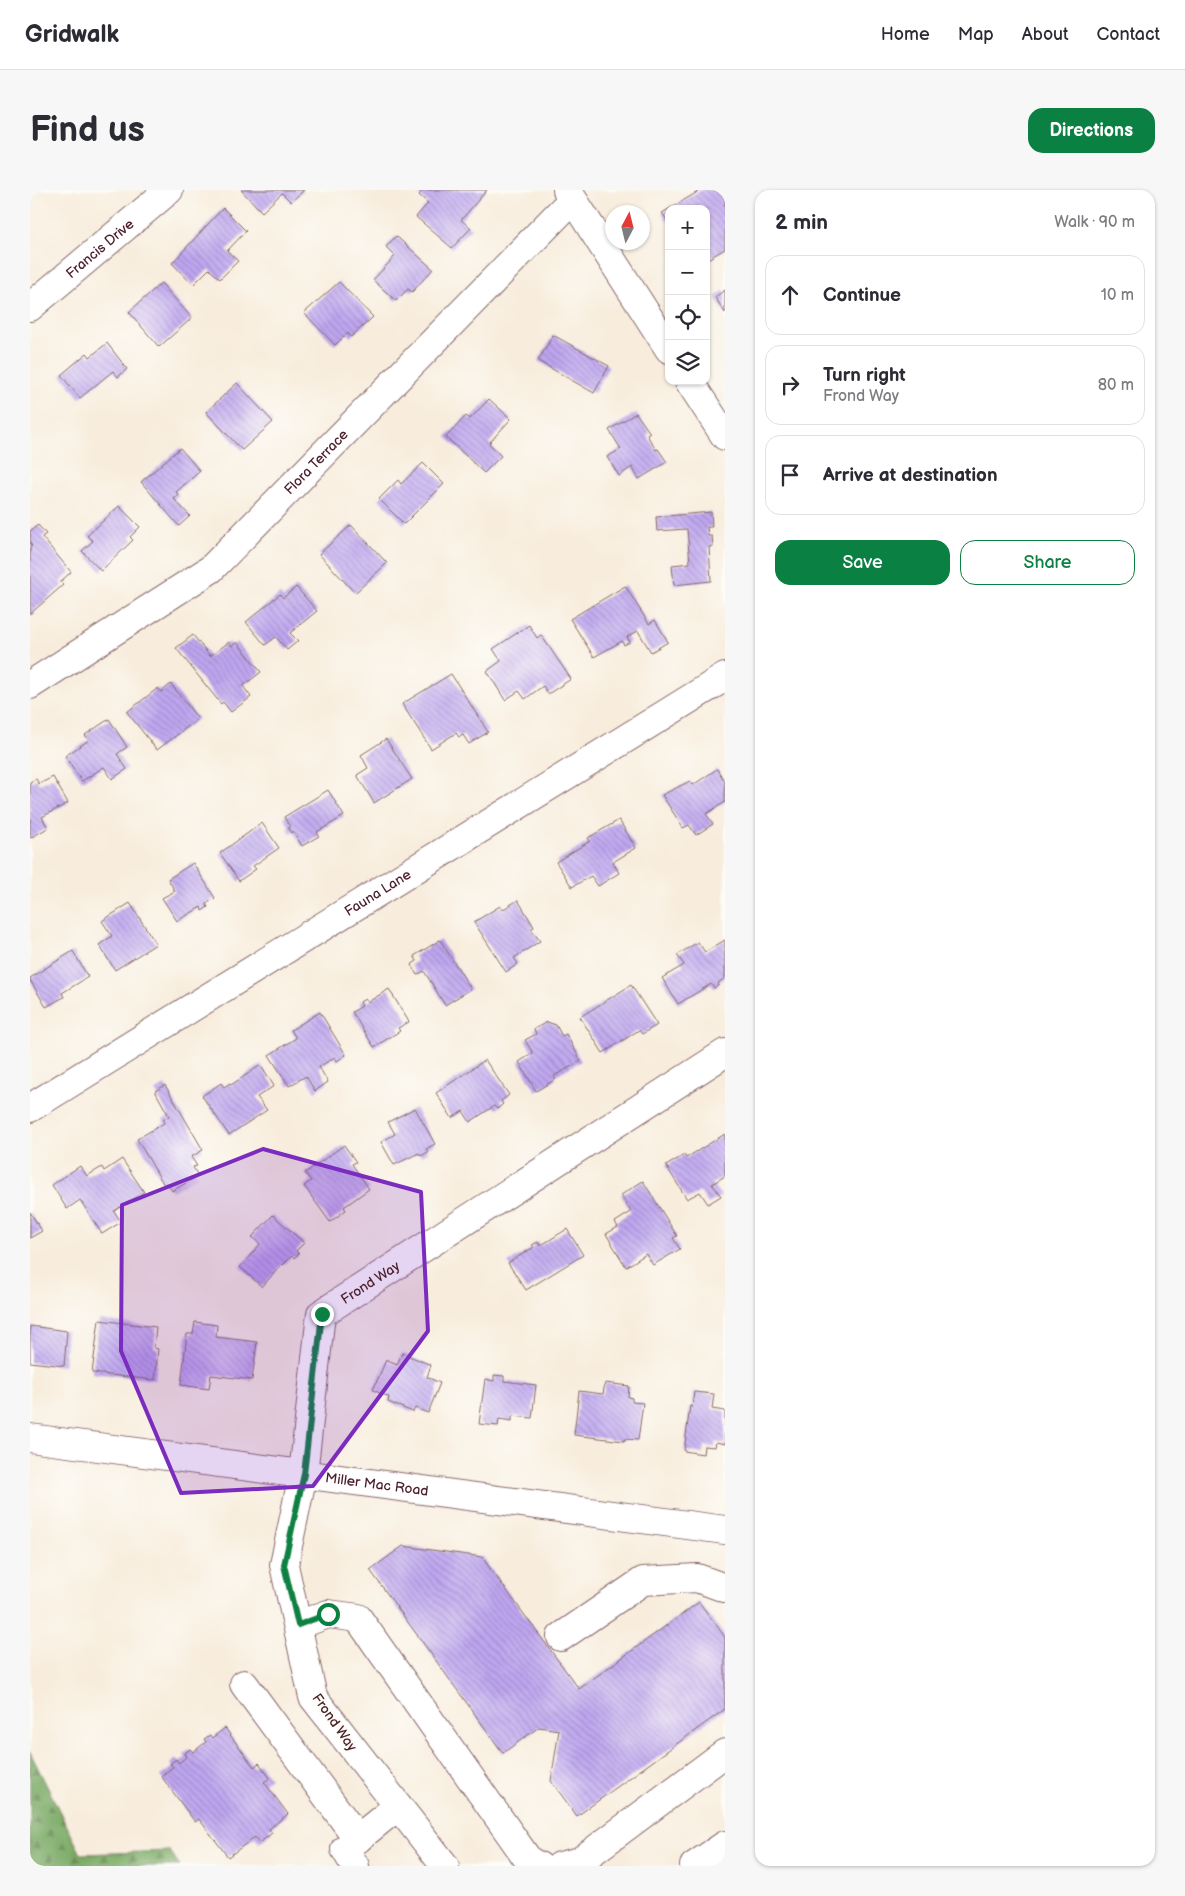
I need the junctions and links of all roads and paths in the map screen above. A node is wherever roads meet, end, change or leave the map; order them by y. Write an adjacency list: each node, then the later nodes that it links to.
1 (169, 190): 3 (street, Francis Drive)
2 (569, 195): 4 (street); 8 (street, Flora Terrace)
3 (30, 307)
4 (665, 344)
5 (692, 385): 6 (street)
6 (725, 436)
7 (725, 677): 10 (street, Fauna Lane)
8 (30, 685)
9 (725, 1053): 12 (street, Frond Way)
10 (30, 1108)
11 (30, 1438): 12 (street, Miller Mac Road)
12 (304, 1474): 13 (street, Miller Mac Road); 15 (street, Frond Way)
13 (725, 1530)
14 (725, 1588): 16 (street)
15 (298, 1625): 19 (street, Frond Way); 25 (street)
16 (560, 1637)
17 (244, 1684): 20 (street)
18 (725, 1754): 22 (street)
19 (398, 1806): 20 (street); 24 (street, Frond Way)
20 (358, 1839): 23 (street)
21 (725, 1845): 27 (street)
22 (589, 1861): 26 (street)
23 (355, 1866)
24 (444, 1866)
25 (539, 1866)
26 (560, 1866)
27 (694, 1866)

